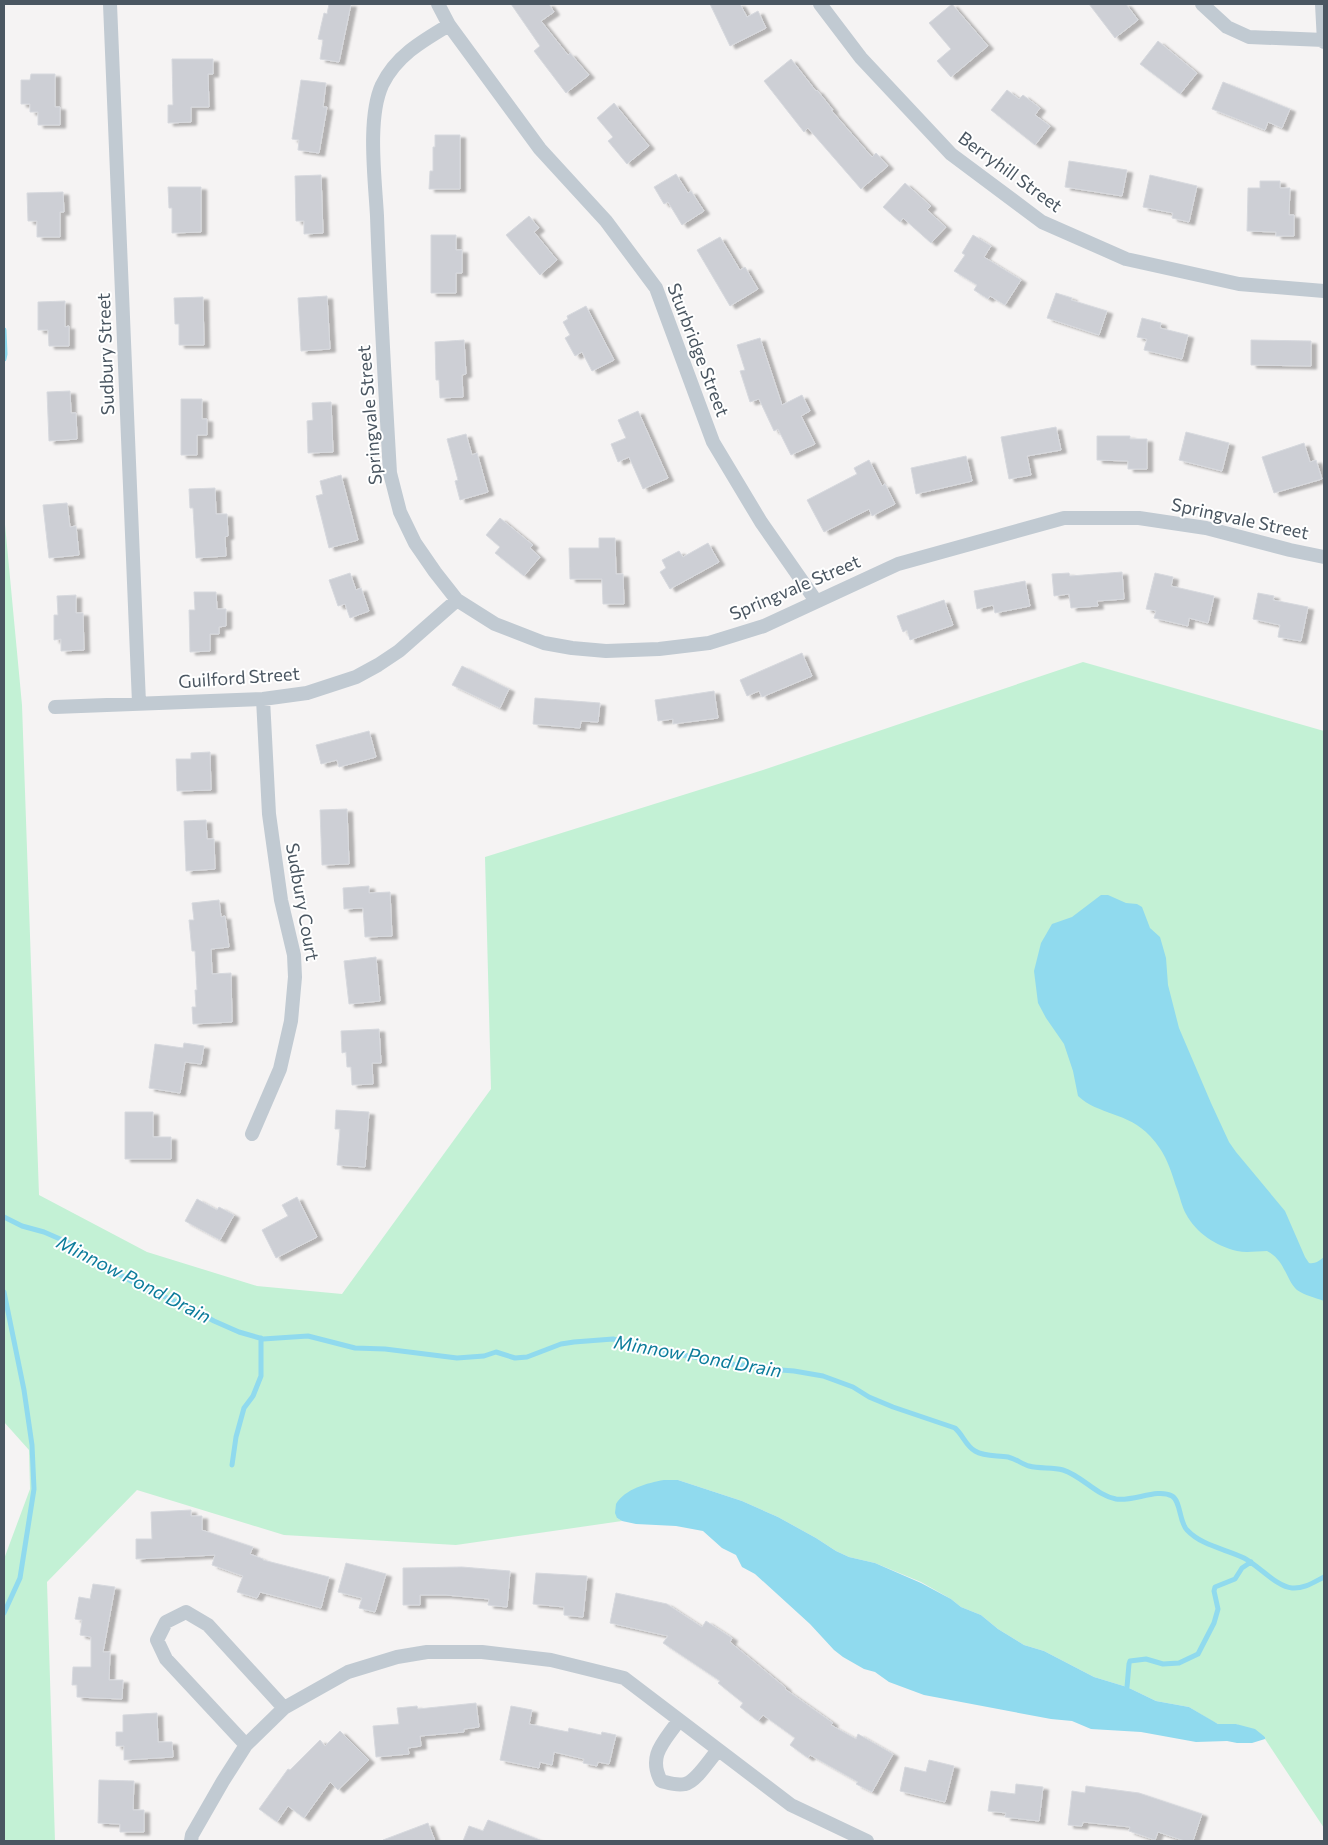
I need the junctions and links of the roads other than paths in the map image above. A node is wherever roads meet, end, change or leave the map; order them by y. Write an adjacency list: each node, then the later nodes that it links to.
1 (110, 4): 13 (street, Sudbury Street)
2 (438, 4): 6 (street, Sturbridge Street)
3 (820, 4): 8 (street, Berryhill Street)
4 (1202, 4): 7 (street)
5 (1322, 4): 7 (street)
6 (449, 26): 10 (street, Springvale Street); 11 (street, Sturbridge Street)
7 (1324, 41)
8 (1324, 291)
9 (1324, 557): 11 (street, Springvale Street)
10 (456, 600): 11 (street, Springvale Street); 12 (street, Guilford Street)
11 (816, 601)
12 (263, 699): 13 (street, Guilford Street); 15 (street, Sudbury Court)
13 (139, 703): 14 (street, Guilford Street)
14 (56, 707)
15 (252, 1134)
16 (284, 1708): 17 (street); 18 (street); 18 (street)
17 (679, 1720): 19 (street); 19 (street)
18 (246, 1745): 20 (street)
19 (718, 1750): 21 (street)
20 (191, 1841)
21 (867, 1841)

